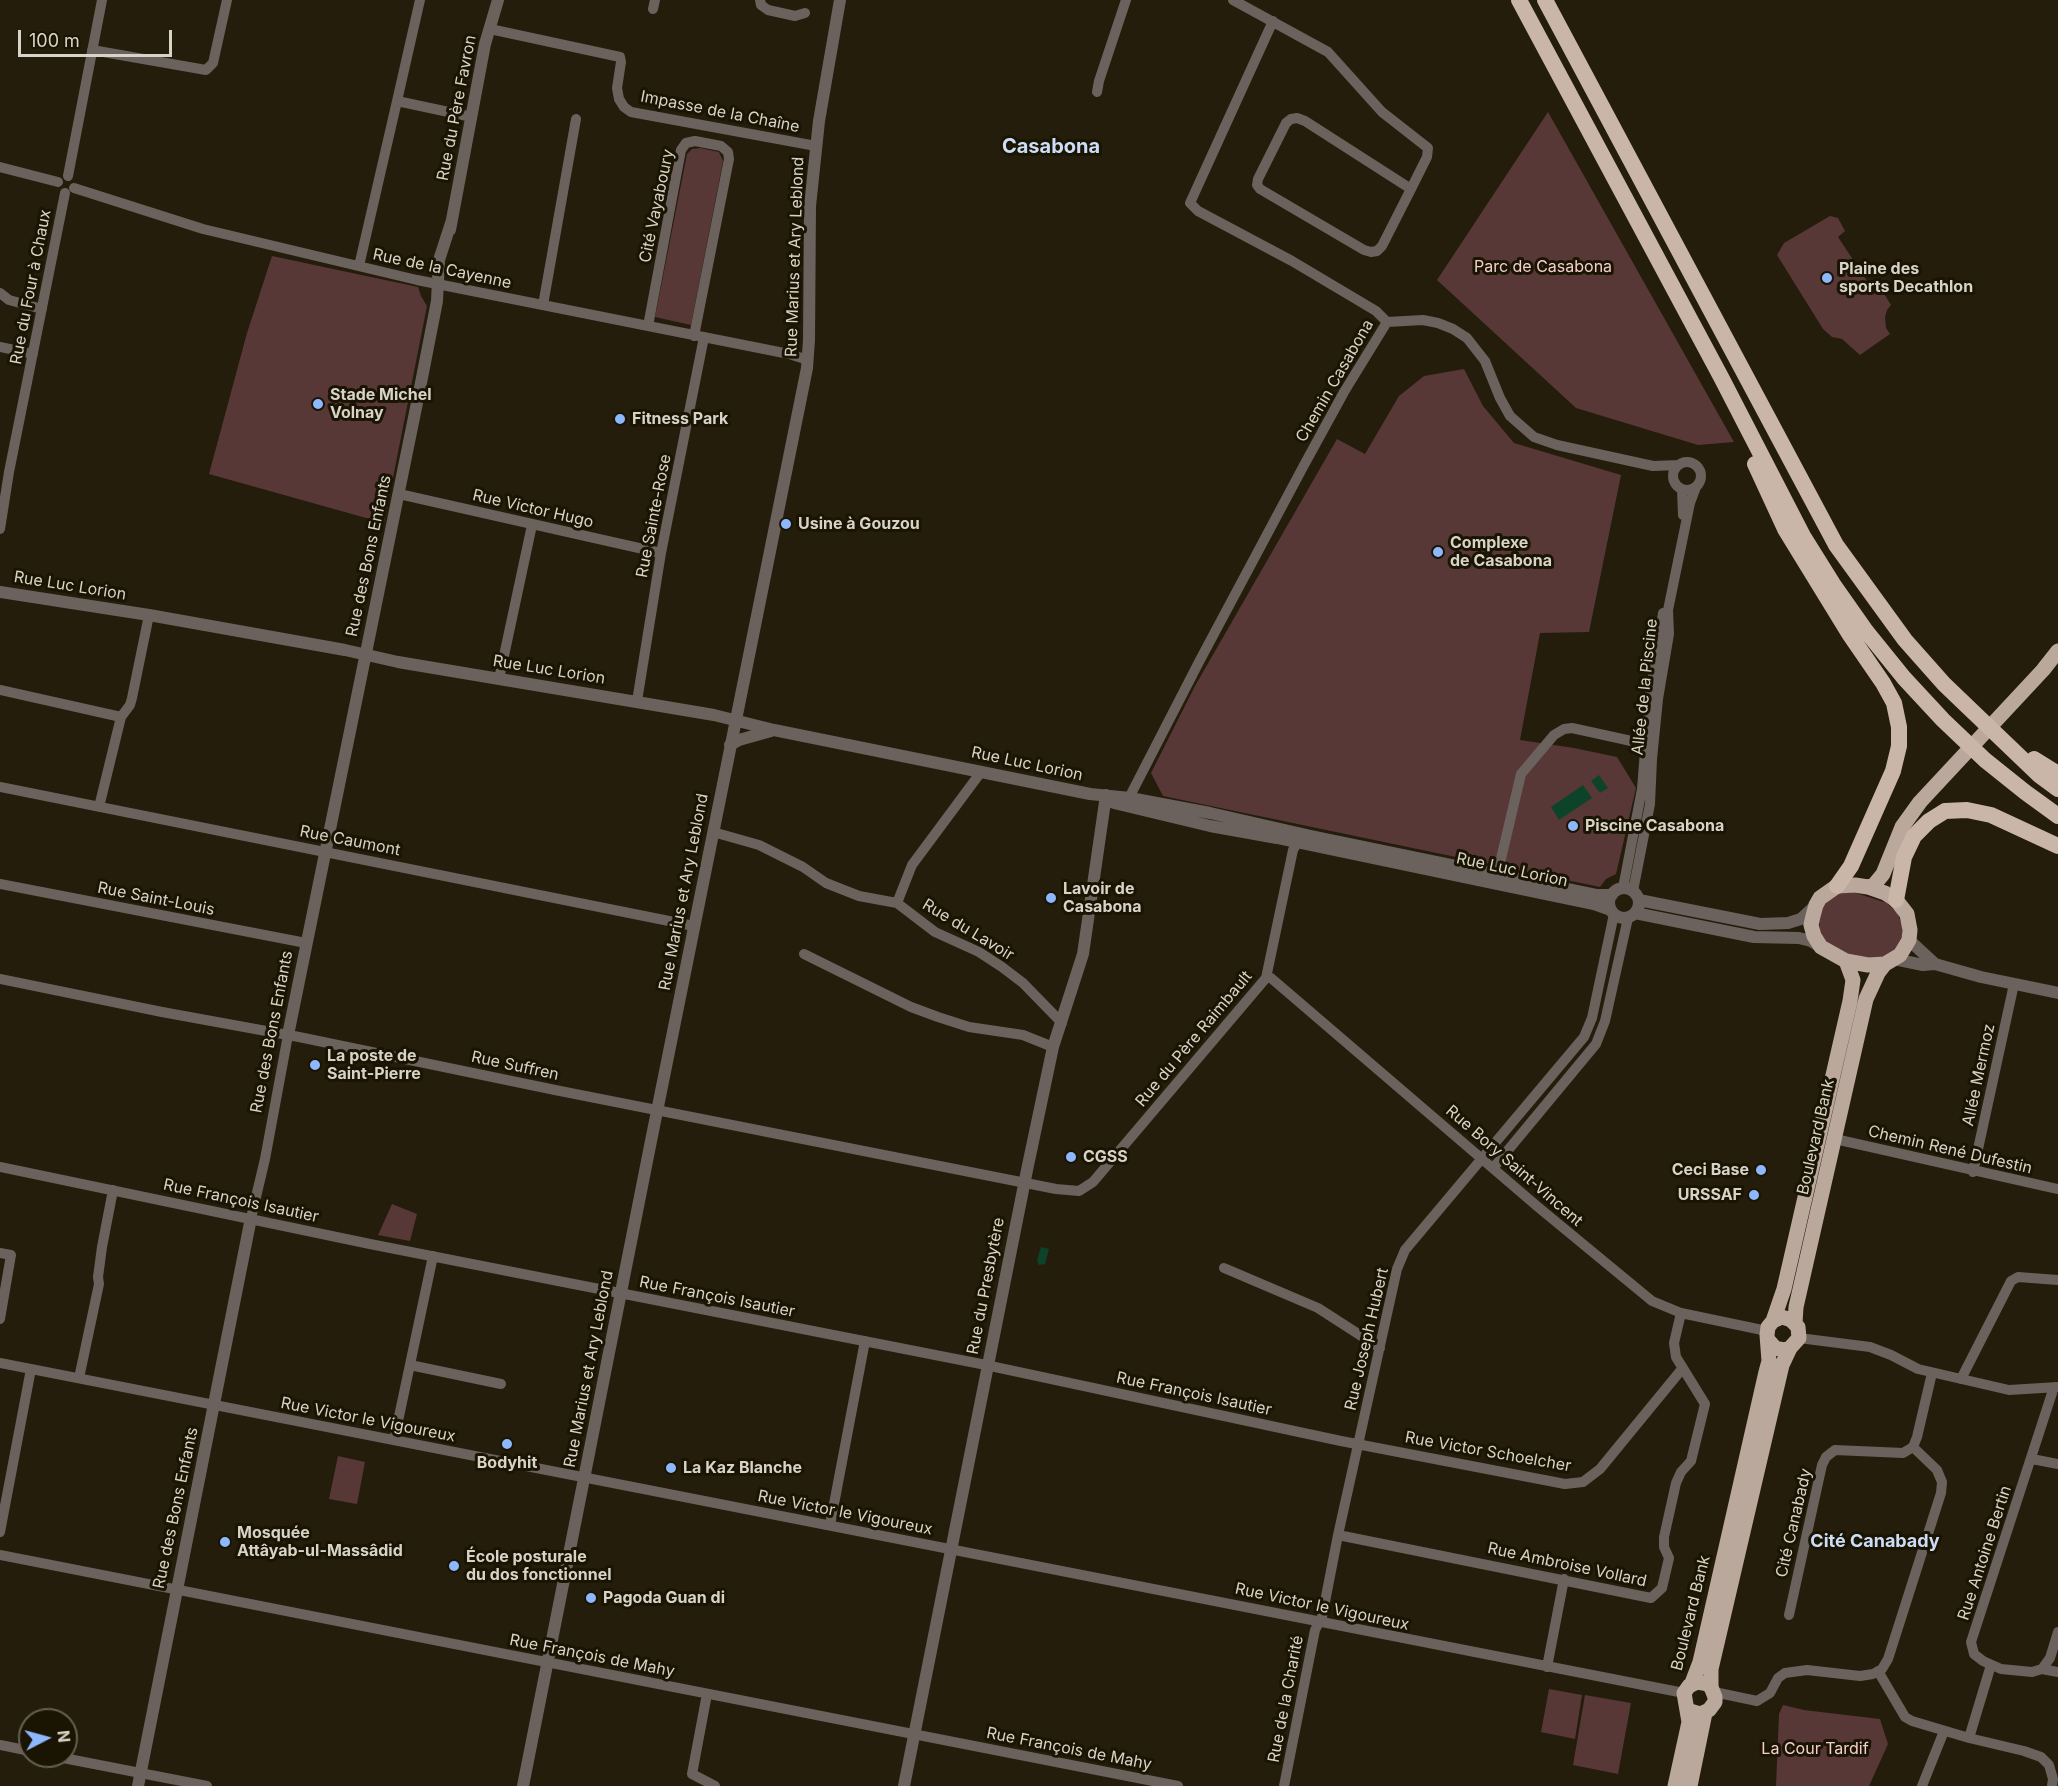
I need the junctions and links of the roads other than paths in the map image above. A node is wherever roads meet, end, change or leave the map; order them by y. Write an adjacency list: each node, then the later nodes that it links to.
1 (102, 0): 15 (street)
2 (226, 0): 15 (street)
3 (420, 0): 17 (street)
4 (490, 0): 14 (street)
5 (498, 0): 14 (street, Rue du Père Favron)
6 (760, 0): 12 (street)
7 (840, 0): 20 (street, Rue Marius et Ary Leblond)
8 (1126, 0): 16 (street)
9 (1233, 0): 13 (street)
10 (1519, 0): 37 (highway)
11 (1545, 0): 59 (highway)
12 (806, 14)
13 (1273, 21): 24 (street); 31 (street, Chemin Casabona)
14 (488, 33): 18 (street, Rue du Père Favron); 20 (street, Impasse de la Chaîne)
15 (92, 50): 22 (street)
16 (1097, 92)
17 (397, 101): 18 (street); 26 (street)
18 (472, 117): 27 (street, Rue du Père Favron)
19 (576, 119): 29 (street)
20 (816, 146): 36 (street, Rue Marius et Ary Leblond)
21 (0, 167): 23 (street)
22 (68, 176): 23 (street); 25 (street)
23 (58, 182): 25 (street)
24 (1411, 189): 24 (street)
25 (70, 190): 26 (street, Rue de la Cayenne); 30 (street, Rue du Four à Chaux)
26 (359, 266): 27 (street, Rue de la Cayenne)
27 (438, 284): 29 (street, Rue de la Cayenne); 44 (street, Rue des Bons Enfants)
28 (0, 293): 30 (street)
29 (543, 305): 32 (street, Rue de la Cayenne)
30 (42, 309): 35 (street, Rue du Four à Chaux)
31 (1387, 322): 39 (street); 69 (street, Chemin Casabona)
32 (648, 326): 33 (street, Rue de la Cayenne); 33 (street, Cité Vayaboury)
33 (699, 336): 36 (street, Rue de la Cayenne); 47 (street, Rue Sainte-Rose)
34 (0, 347): 35 (street)
35 (33, 354): 40 (street, Rue du Four à Chaux)
36 (808, 360): 58 (street, Rue Marius et Ary Leblond)
37 (1721, 377): 71 (highway); 81 (highway)
38 (1678, 465): 39 (street); 41 (street); 42 (street)
39 (1653, 466): 41 (street)
40 (5, 471): 46 (street, Rue du Four à Chaux)
41 (1673, 478): 43 (street)
42 (1696, 487): 43 (street); 63 (street, Allée de la Piscine)
43 (1682, 489): 61 (street, Allée de la Piscine)
44 (399, 494): 45 (street, Rue Victor Hugo); 51 (street, Rue des Bons Enfants)
45 (531, 525): 47 (street, Rue Victor Hugo); 54 (street)
46 (0, 529)
47 (661, 553): 56 (street, Rue Sainte-Rose)
48 (0, 592): 49 (street, Rue Luc Lorion)
49 (149, 615): 51 (street, Rue Luc Lorion); 57 (street)
50 (2058, 651): 53 (main road)
51 (365, 654): 54 (street, Rue Luc Lorion); 78 (street, Rue des Bons Enfants)
52 (2058, 659): 53 (main road)
53 (2043, 670): 77 (main road)
54 (499, 679): 56 (street, Rue Luc Lorion)
55 (0, 690): 57 (street)
56 (637, 701): 58 (street, Rue Luc Lorion)
57 (121, 717): 70 (street)
58 (735, 720): 60 (street, Rue Luc Lorion); 62 (street, Rue Marius et Ary Leblond)
59 (1986, 726): 65 (highway); 67 (highway)
60 (774, 730): 62 (street); 64 (street, Rue Luc Lorion)
61 (1646, 744): 63 (street); 79 (street); 85 (street, Allée de la Piscine)
62 (730, 745): 73 (street, Rue Marius et Ary Leblond)
63 (1652, 759): 85 (street, Allée de la Piscine)
64 (981, 772): 68 (street, Rue Luc Lorion); 86 (street)
65 (2058, 774)
66 (0, 787): 70 (street, Rue Caumont)
67 (2058, 789)
68 (1106, 798): 69 (street, Rue Luc Lorion); 72 (street, Rue du Presbytère)
69 (1129, 802): 72 (street); 74 (street, Rue Luc Lorion); 75 (street, Rue Luc Lorion)
70 (99, 807): 78 (street, Rue Caumont)
71 (2058, 816)
72 (1101, 823): 101 (street, Rue du Presbytère)
73 (713, 832): 86 (street, Rue du Lavoir); 89 (street, Rue Marius et Ary Leblond)
74 (1311, 837): 75 (street); 79 (street, Rue Luc Lorion)
75 (1297, 843): 79 (street, Rue Luc Lorion); 98 (street, Rue du Père Raimbault)
76 (2058, 846): 84 (highway)
77 (1893, 850): 82 (main road); 84 (main road)
78 (325, 851): 89 (street, Rue Caumont); 91 (street, Rue des Bons Enfants)
79 (1497, 879): 83 (street, Rue Luc Lorion); 88 (street, Rue Luc Lorion)
80 (0, 884): 91 (street, Rue Saint-Louis)
81 (1837, 886): 82 (main road); 87 (main road)
82 (1868, 887): 84 (main road)
83 (1611, 895): 85 (street); 88 (street)
84 (1896, 900): 90 (main road)
85 (1632, 902): 87 (street); 88 (street, Rue Luc Lorion); 92 (street); 108 (street)
86 (897, 903): 101 (street, Rue du Lavoir)
87 (1816, 905): 92 (main road)
88 (1612, 912): 106 (street, Rue Joseph Hubert)
89 (694, 926): 104 (street, Rue Marius et Ary Leblond)
90 (1909, 940): 95 (main road); 96 (street)
91 (306, 943): 102 (street, Rue des Bons Enfants)
92 (1821, 947): 94 (main road)
93 (804, 954): 103 (street)
94 (1846, 961): 95 (main road); 122 (main road, Boulevard Bank)
95 (1889, 961): 96 (street); 105 (main road, Boulevard Bank)
96 (1935, 964): 99 (street)
97 (0, 978): 102 (street, Rue Suffren)
98 (1266, 978): 106 (street, Rue Bory Saint-Vincent); 110 (street, Rue du Père Raimbault)
99 (2014, 984): 100 (street); 109 (street, Allée Mermoz)
100 (2058, 993)
101 (1062, 1023): 103 (street, Rue du Presbytère)
102 (288, 1035): 104 (street, Rue Suffren); 113 (street, Rue des Bons Enfants)
103 (1053, 1047): 110 (street, Rue du Presbytère)
104 (657, 1110): 110 (street, Rue Suffren); 118 (street, Rue Marius et Ary Leblond)
105 (1835, 1139): 109 (street, Chemin René Dufestin); 121 (main road, Boulevard Bank)
106 (1482, 1158): 108 (street, Rue Bory Saint-Vincent); 125 (street, Rue Joseph Hubert)
107 (0, 1167): 112 (street, Rue François Isautier)
108 (1494, 1167): 119 (street, Rue Bory Saint-Vincent)
109 (1973, 1172): 111 (street, Chemin René Dufestin)
110 (1024, 1181): 128 (street, Rue du Presbytère)
111 (2058, 1189)
112 (114, 1190): 113 (street, Rue François Isautier); 132 (street)
113 (250, 1218): 115 (street, Rue François Isautier); 136 (street, Rue des Bons Enfants)
114 (5, 1254): 120 (street)
115 (433, 1256): 118 (street, Rue François Isautier); 127 (street)
116 (1224, 1268): 125 (street)
117 (2058, 1280): 133 (street)
118 (621, 1293): 123 (street, Rue François Isautier); 142 (street, Rue Marius et Ary Leblond)
119 (1681, 1313): 122 (street, Rue Bory Saint-Vincent); 130 (street)
120 (0, 1320)
121 (1795, 1323): 122 (main road); 124 (main road)
122 (1770, 1330): 124 (main road); 161 (main road, Boulevard Bank)
123 (865, 1341): 128 (street, Rue François Isautier); 143 (street)
124 (1794, 1343): 131 (street); 159 (main road, Boulevard Bank)
125 (1380, 1348): 138 (street, Rue Joseph Hubert)
126 (0, 1363): 129 (street, Rue Victor le Vigoureux)
127 (410, 1365): 134 (street); 137 (street)
128 (987, 1366): 138 (street, Rue François Isautier); 146 (street, Rue du Presbytère)
129 (32, 1369): 132 (street, Rue Victor le Vigoureux); 144 (street)
130 (1682, 1369): 138 (street, Rue Victor Schoelcher); 148 (street, Rue Ambroise Vollard)
131 (1932, 1373): 133 (street); 139 (street)
132 (79, 1378): 136 (street, Rue Victor le Vigoureux)
133 (1961, 1379): 135 (street)
134 (501, 1384)
135 (2056, 1387): 140 (street, Rue Antoine Bertin)
136 (213, 1405): 137 (street, Rue Victor le Vigoureux); 149 (street, Rue des Bons Enfants)
137 (394, 1440): 142 (street, Rue Victor le Vigoureux)
138 (1358, 1444): 145 (street, Rue de la Charité)
139 (1913, 1448): 150 (street, Cité Canabady); 157 (street)
140 (2032, 1459): 141 (street); 154 (street, Rue Antoine Bertin)
141 (2058, 1464)
142 (584, 1477): 143 (street, Rue Victor le Vigoureux); 153 (street, Rue Marius et Ary Leblond)
143 (830, 1526): 146 (street, Rue Victor le Vigoureux)
144 (0, 1532)
145 (1338, 1535): 148 (street, Rue Ambroise Vollard); 151 (street, Rue de la Charité)
146 (952, 1549): 151 (street, Rue Victor le Vigoureux); 164 (street, Rue du Presbytère)
147 (0, 1555): 149 (street, Rue François de Mahy)
148 (1564, 1579): 155 (street)
149 (176, 1590): 153 (street, Rue François de Mahy); 169 (street, Rue des Bons Enfants)
150 (1789, 1615)
151 (1320, 1622): 155 (street, Rue Victor le Vigoureux); 176 (street, Rue de la Charité)
152 (2058, 1632): 156 (street)
153 (548, 1662): 160 (street, Rue François de Mahy); 172 (street, Rue Marius et Ary Leblond)
154 (1990, 1665): 156 (street); 165 (street)
155 (1547, 1666): 161 (street, Rue Victor le Vigoureux)
156 (2042, 1669): 158 (street)
157 (1878, 1671): 159 (street); 163 (street)
158 (2058, 1672)
159 (1713, 1689): 161 (main road); 162 (main road)
160 (707, 1694): 164 (street, Rue François de Mahy); 173 (street)
161 (1688, 1695): 162 (main road); 177 (main road, Boulevard Bank)
162 (1705, 1713): 178 (main road)
163 (1944, 1731): 165 (street); 179 (street)
164 (914, 1734): 174 (street, Rue du Presbytère); 175 (street, Rue François de Mahy)
165 (1969, 1738): 170 (street)
166 (0, 1745): 167 (street)
167 (18, 1749)
168 (78, 1763): 169 (street)
169 (139, 1780): 171 (street)
170 (2052, 1782)
171 (207, 1786)
172 (524, 1786)
173 (715, 1786)
174 (904, 1786)
175 (1178, 1786)
176 (1284, 1786)
177 (1675, 1786)
178 (1690, 1786)
179 (1922, 1786)

